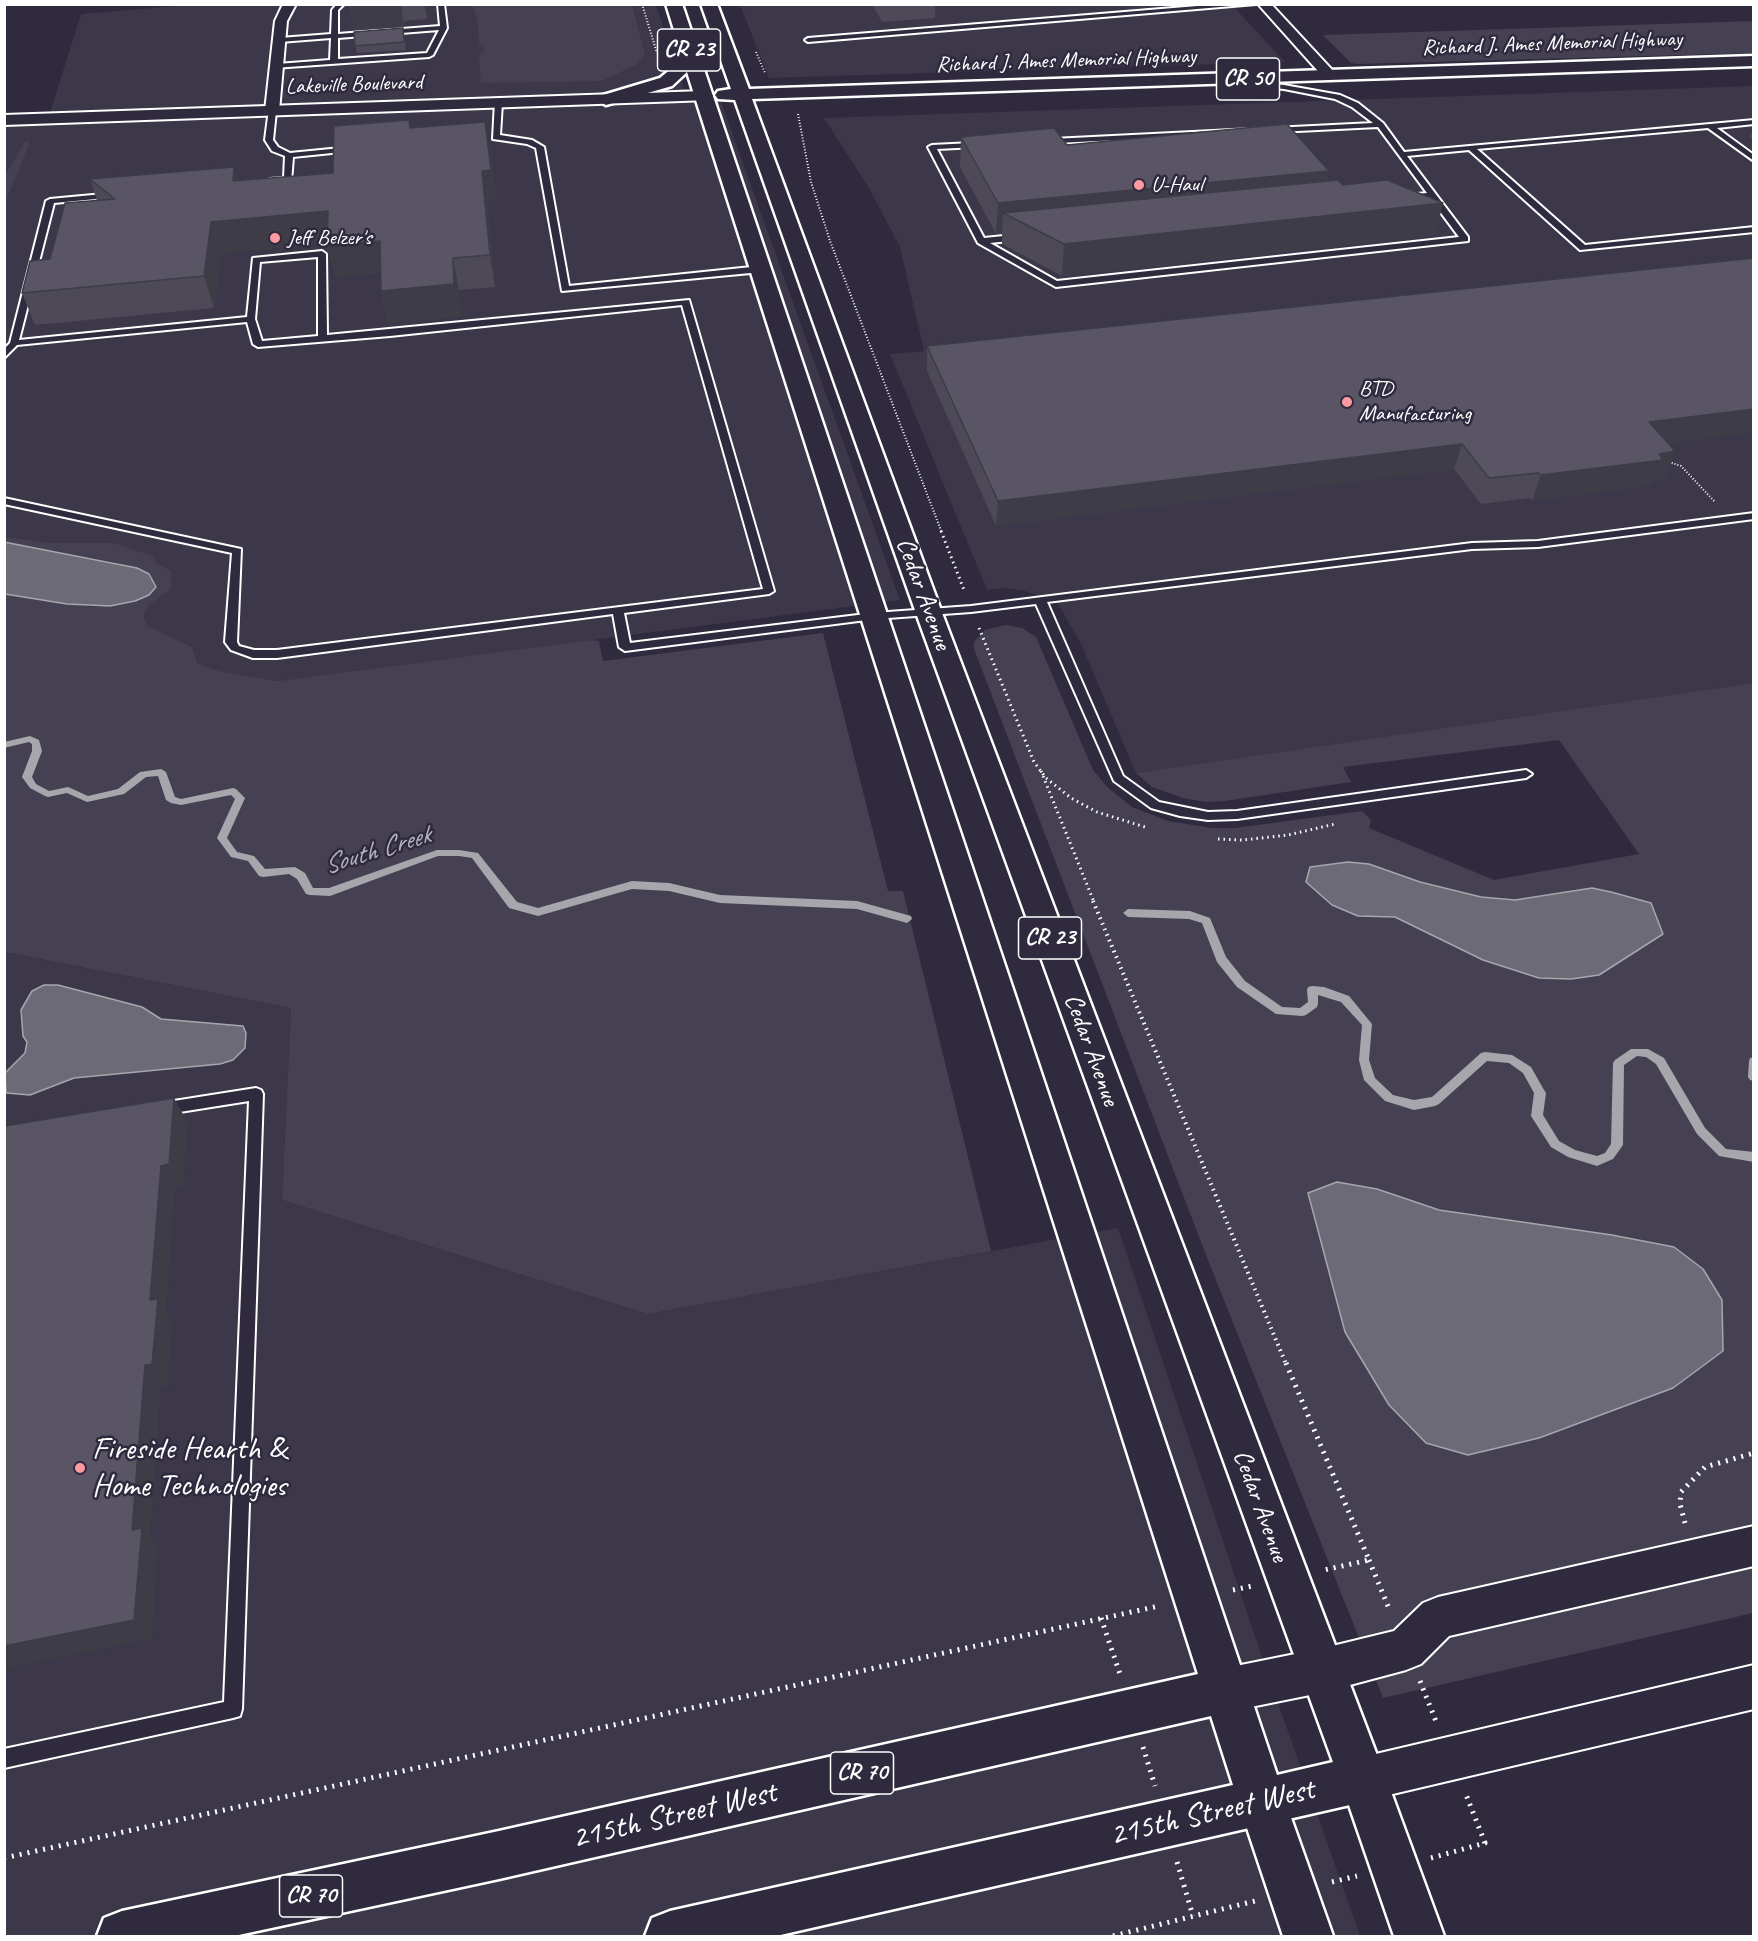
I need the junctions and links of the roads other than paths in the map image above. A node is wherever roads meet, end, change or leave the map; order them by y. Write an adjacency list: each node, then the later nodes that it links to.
1 (290, 4): 10 (street)
2 (341, 4): 9 (lane)
3 (441, 4): 8 (lane)
4 (674, 4): 12 (main road, CR 23)
5 (709, 4): 19 (main road, CR 23)
6 (1253, 4): 11 (lane)
7 (1263, 4): 16 (street)
8 (444, 28): 9 (lane); 14 (lane)
9 (334, 36): 10 (lane); 14 (lane)
10 (280, 40): 15 (street)
11 (808, 40)
12 (688, 46): 20 (main road, CR 23); 21 (main road)
13 (1754, 61): 16 (main road, Richard J. Ames Memorial Highway / CR 50)
14 (334, 62): 15 (lane)
15 (277, 66): 23 (street)
16 (1330, 76): 17 (main road, Richard J. Ames Memorial Highway / CR 50)
17 (1211, 81): 18 (main road, Richard J. Ames Memorial Highway / CR 50); 26 (lane)
18 (864, 91): 19 (main road, Richard J. Ames Memorial Highway / CR 50); 27 (main road)
19 (743, 95): 20 (main road, Richard J. Ames Memorial Highway / CR 50); 27 (main road, Cedar Avenue / CR 23)
20 (704, 96): 21 (street, Lakeville Boulevard); 41 (main road, Cedar Avenue / CR 23)
21 (606, 99): 22 (street, Lakeville Boulevard)
22 (498, 103): 23 (street, Lakeville Boulevard); 29 (lane)
23 (272, 111): 24 (street, Lakeville Boulevard); 33 (lane)
24 (4, 120)
25 (1754, 122): 28 (lane)
26 (1380, 125): 34 (lane); 40 (lane)
27 (774, 126): 52 (main road, Cedar Avenue / CR 23)
28 (1710, 126): 31 (lane); 35 (lane)
29 (496, 137): 30 (lane); 42 (lane)
30 (485, 138)
31 (1471, 148): 34 (lane); 39 (lane)
32 (358, 149): 33 (lane)
33 (289, 154): 36 (lane)
34 (1402, 154): 38 (lane)
35 (1754, 159)
36 (264, 182)
37 (118, 195): 46 (lane)
38 (1432, 195): 40 (lane); 40 (lane)
39 (1754, 229)
40 (981, 242)
41 (761, 269): 42 (lane); 53 (main road, Cedar Avenue / CR 23)
42 (566, 289): 43 (lane)
43 (570, 313): 45 (lane); 51 (lane)
44 (251, 319): 45 (lane); 45 (lane); 46 (lane)
45 (322, 338)
46 (14, 343): 47 (lane)
47 (4, 355)
48 (4, 501): 51 (lane)
49 (1754, 516): 50 (lane)
50 (1040, 600): 52 (lane); 54 (lane)
51 (618, 611): 53 (lane)
52 (930, 613): 53 (lane); 57 (main road, Cedar Avenue / CR 23)
53 (874, 616): 59 (main road, Cedar Avenue / CR 23)
54 (1526, 774)
55 (141, 1112): 60 (lane)
56 (1754, 1546): 57 (street)
57 (1320, 1671): 59 (street); 61 (main road, Cedar Avenue / CR 23)
58 (1754, 1688): 61 (street, 215th Street West)
59 (1226, 1690): 62 (main road, Cedar Avenue / CR 23); 63 (main road, 215th Street West / CR 70)
60 (4, 1759)
61 (1363, 1779): 62 (main road, 215th Street West); 66 (main road, Cedar Avenue / CR 23)
62 (1262, 1801): 64 (main road, 215th Street West); 65 (main road, Cedar Avenue / CR 23)
63 (122, 1936)
64 (670, 1936)
65 (1308, 1936)
66 (1419, 1936)

